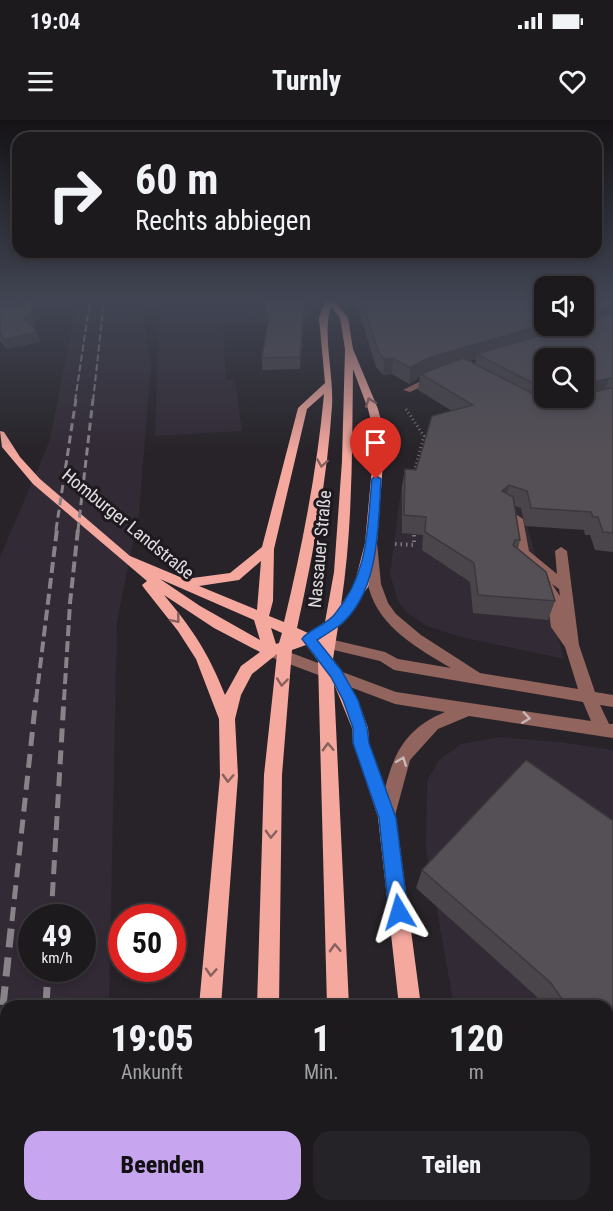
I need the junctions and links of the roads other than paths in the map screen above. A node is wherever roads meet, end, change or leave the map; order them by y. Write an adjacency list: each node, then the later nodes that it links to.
1 (326, 352): 5 (main road, Nassauer Straße)
2 (349, 352): 30 (main road, Nassauer Straße, one-way to 2)
3 (350, 352): 9 (main road, one-way to 3)
4 (451, 372): 6 (street)
5 (329, 384): 10 (main road); 29 (main road, Nassauer Straße, one-way to 29)
6 (407, 390)
7 (0, 434): 12 (main road, Homburger Landstraße)
8 (505, 508): 15 (street)
9 (371, 543): 17 (main road); 21 (street)
10 (268, 549): 14 (main road); 16 (main road)
11 (561, 550): 15 (street)
12 (125, 558): 14 (main road, Homburger Landstraße); 19 (main road, Homburger Landstraße); 25 (main road, one-way to 25)
13 (516, 563): 18 (street)
14 (186, 583): 16 (main road, Homburger Landstraße)
15 (564, 586): 18 (street)
16 (261, 620): 17 (main road, Homburger Landstraße); 19 (main road)
17 (309, 639): 19 (main road); 20 (main road); 21 (street)
18 (572, 645): 22 (street)
19 (271, 651): 20 (street); 25 (main road)
20 (336, 674): 24 (street); 27 (main road)
21 (481, 679): 22 (street)
22 (588, 695): 23 (street); 26 (street)
23 (613, 701)
24 (468, 710): 26 (street, one-way to 26); 27 (street, one-way to 24)
25 (226, 719): 28 (main road, one-way to 28)
26 (608, 730)
27 (387, 818): 31 (main road)
28 (210, 1000)
29 (268, 1000)
30 (338, 1000)
31 (409, 1000)

